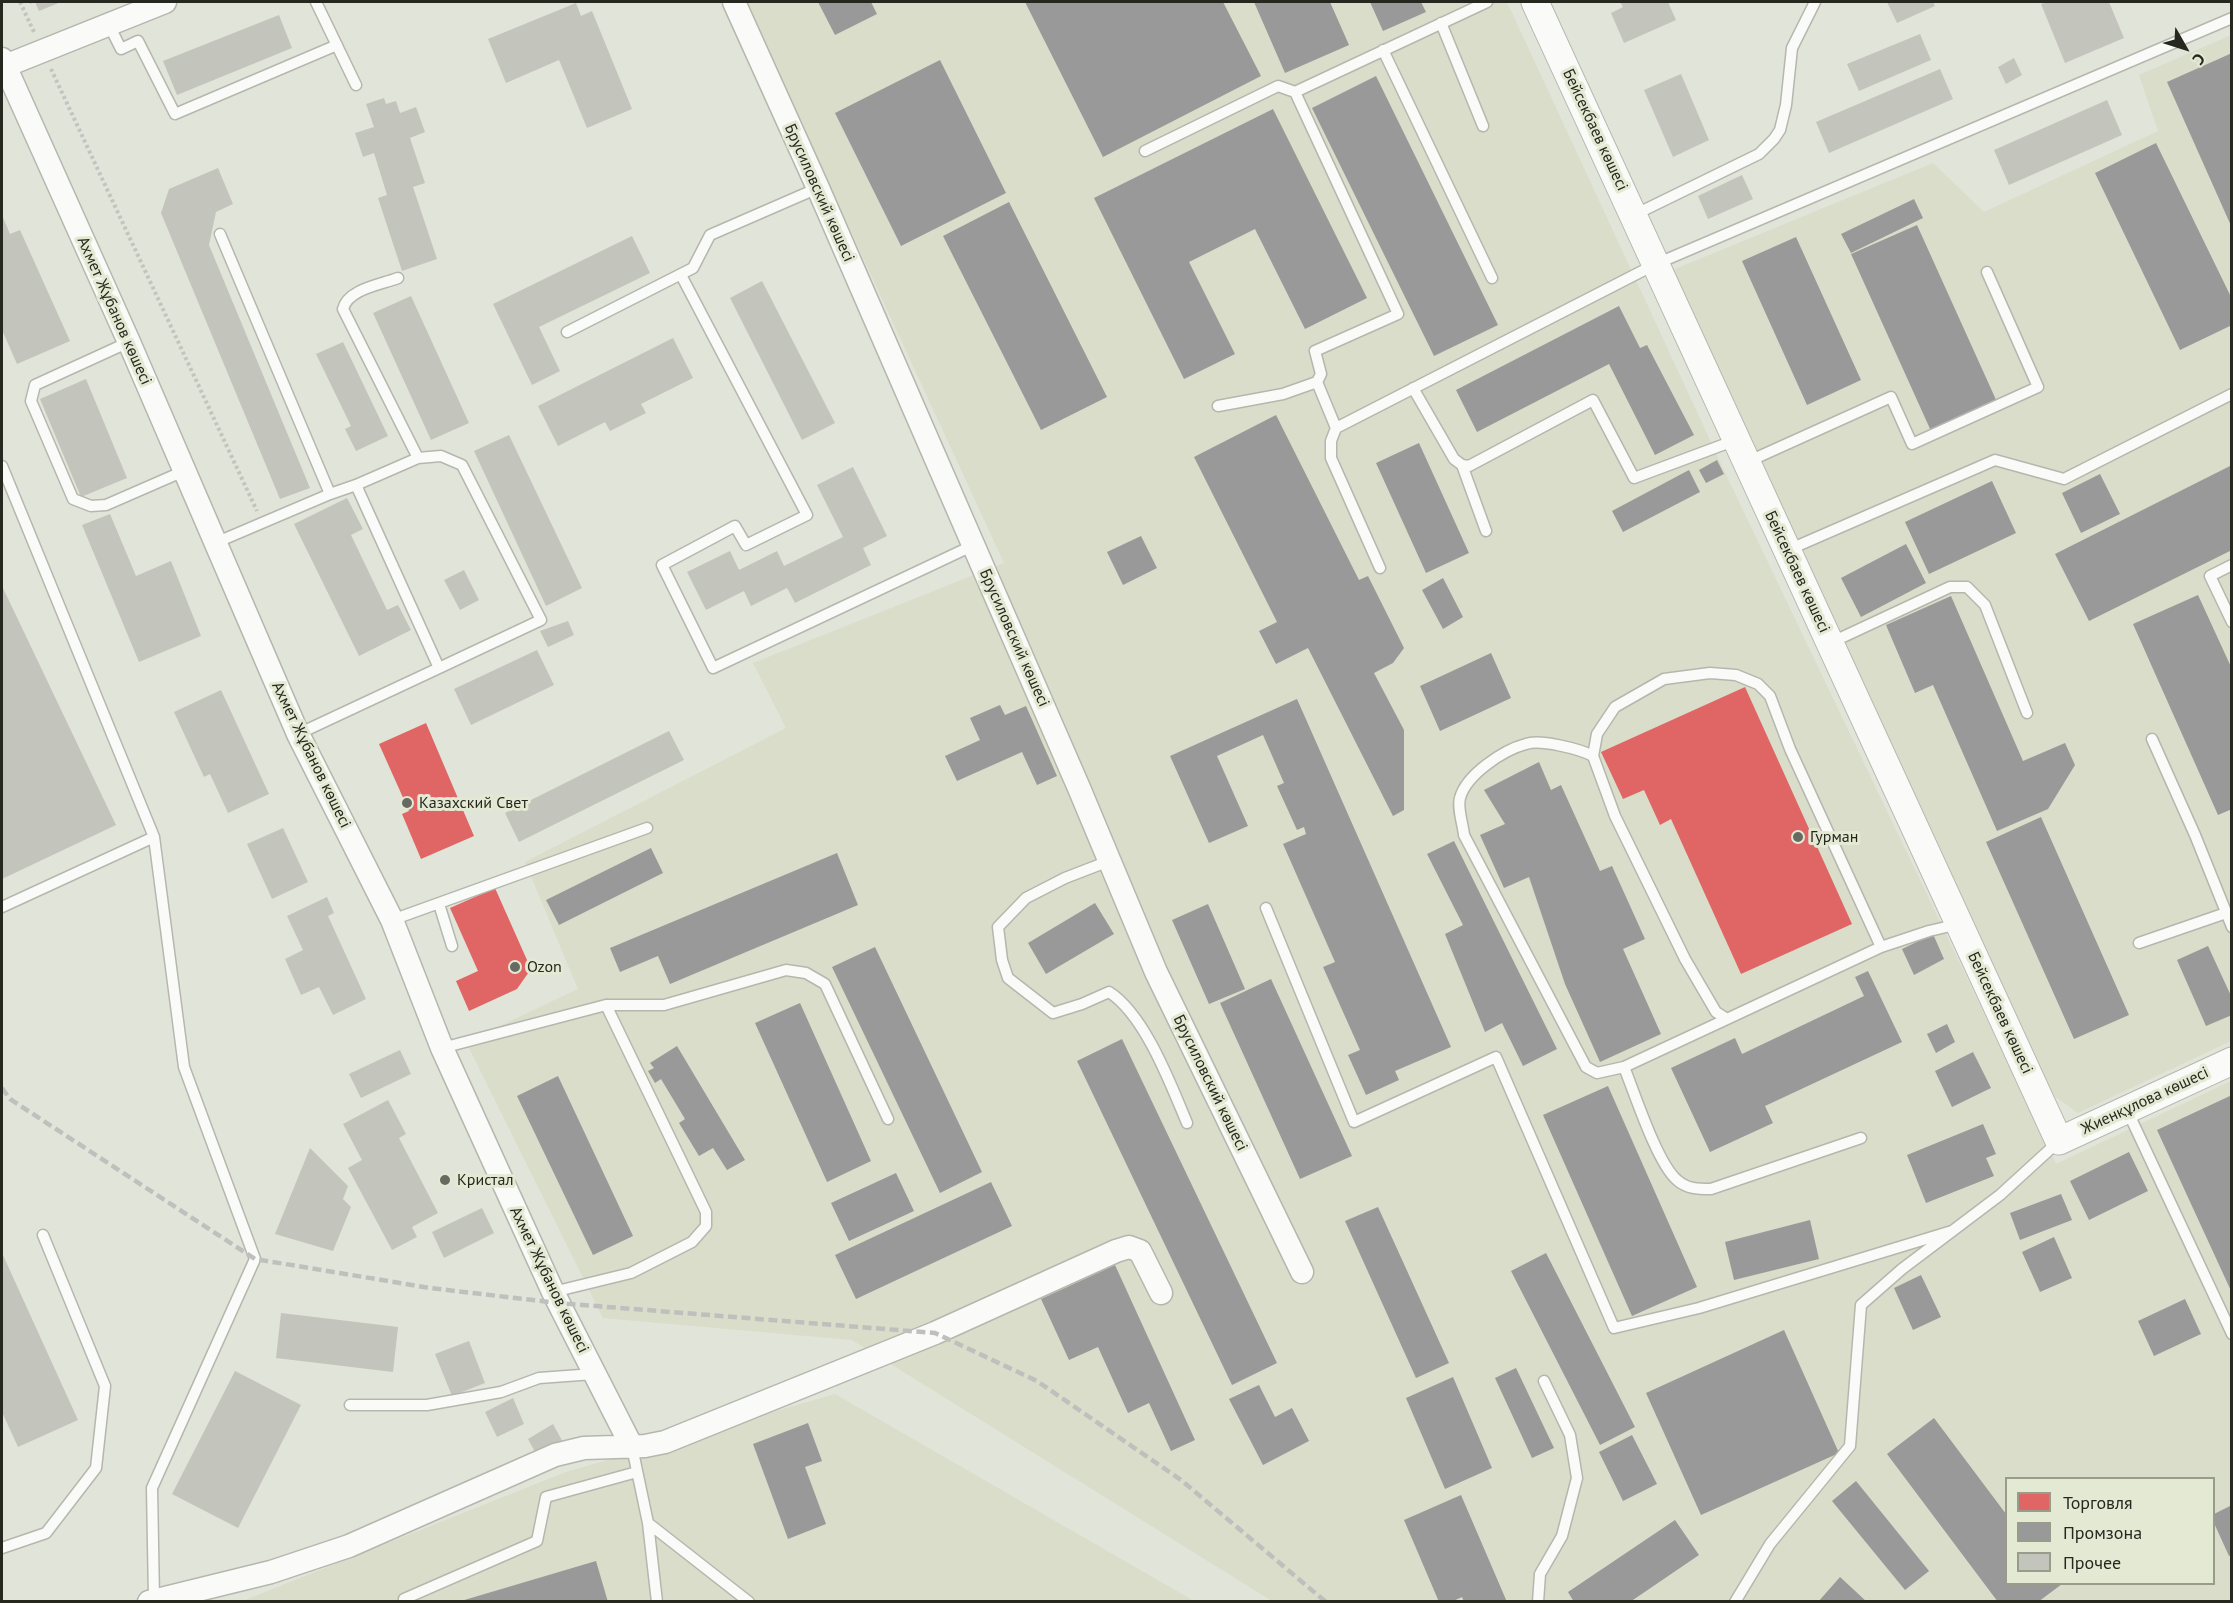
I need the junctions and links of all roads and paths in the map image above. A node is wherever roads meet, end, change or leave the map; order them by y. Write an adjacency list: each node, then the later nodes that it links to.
1 (20, 2): 13 (path)
2 (165, 2): 9 (street)
3 (316, 2): 11 (lane)
4 (736, 2): 19 (street, Брусиловский көшесі)
5 (1487, 2): 10 (lane)
6 (1535, 2): 20 (street, Бейсекбаев көшесі)
7 (1815, 2): 20 (lane)
8 (2232, 18): 22 (lane)
9 (108, 23): 11 (lane); 13 (street)
10 (1442, 23): 12 (lane); 17 (lane)
11 (337, 45): 15 (lane)
12 (1383, 50): 16 (lane); 26 (lane)
13 (43, 51): 14 (street); 41 (path)
14 (3, 62): 28 (street, Ахмет Жұбанов көшесі)
15 (356, 85)
16 (1295, 92): 18 (lane); 29 (lane)
17 (1482, 126)
18 (1145, 151)
19 (818, 188): 24 (lane); 44 (street, Брусиловский көшесі)
20 (1634, 215): 22 (street, Бейсекбаев көшесі)
21 (220, 234): 40 (lane)
22 (1656, 264): 30 (lane); 34 (street, Бейсекбаев көшесі)
23 (1987, 272): 34 (lane)
24 (681, 275): 27 (lane); 44 (lane)
25 (398, 278): 35 (lane)
26 (1491, 278)
27 (567, 332)
28 (129, 342): 38 (street, Ахмет Жұбанов көшесі); 38 (lane)
29 (1317, 382): 32 (lane); 33 (lane)
30 (1413, 388): 33 (lane); 36 (lane)
31 (2232, 394): 45 (lane)
32 (1218, 406)
33 (1336, 428): 47 (lane)
34 (1742, 451): 36 (lane); 45 (street, Бейсекбаев көшесі)
35 (418, 458): 39 (lane); 50 (lane)
36 (1462, 465): 42 (lane)
37 (2, 466): 56 (lane)
38 (184, 471): 43 (street, Ахмет Жұбанов көшесі)
39 (356, 485): 40 (lane); 50 (lane)
40 (330, 494): 41 (lane)
41 (262, 523): 43 (lane)
42 (1486, 531)
43 (216, 543): 52 (street, Ахмет Жұбанов көшесі)
44 (974, 545): 57 (street, Брусиловский көшесі)
45 (1787, 550): 49 (street, Бейсекбаев көшесі)
46 (2232, 565): 48 (lane)
47 (1380, 568)
48 (2232, 622)
49 (1830, 644): 51 (lane); 63 (street, Бейсекбаев көшесі)
50 (439, 668): 52 (lane)
51 (2027, 713)
52 (298, 734): 62 (street, Ахмет Жұбанов көшесі)
53 (2152, 739): 61 (lane)
54 (1593, 756): 67 (lane); 69 (lane); 72 (lane)
55 (647, 828): 58 (lane)
56 (154, 837): 59 (lane); 92 (lane)
57 (1109, 861): 75 (lane); 80 (street, Брусиловский көшесі)
58 (439, 904): 62 (lane); 66 (lane)
59 (2, 907)
60 (1266, 908): 78 (lane)
61 (2226, 914): 64 (lane); 65 (lane)
62 (392, 920): 70 (street, Ахмет Жұбанов көшесі)
63 (1959, 924): 67 (lane); 77 (street, Бейсекбаев көшесі)
64 (2232, 927)
65 (2139, 943)
66 (452, 946)
67 (1881, 947): 69 (lane)
68 (606, 1005): 70 (lane); 74 (lane); 81 (lane)
69 (1727, 1019): 72 (lane)
70 (442, 1048): 81 (street, Ахмет Жұбанов көшесі)
71 (2232, 1061): 73 (street, Жиенқұлова көшесі)
72 (1624, 1067): 76 (lane)
73 (2127, 1110): 77 (street, Жиенқұлова көшесі); 83 (lane)
74 (888, 1119)
75 (1187, 1124)
76 (1861, 1138)
77 (2059, 1142): 78 (lane)
78 (1952, 1231): 96 (lane)
79 (43, 1235): 90 (lane)
80 (1302, 1272)
81 (553, 1292): 84 (street, Ахмет Жұбанов көшесі)
82 (1161, 1293): 87 (street)
83 (2232, 1334)
84 (594, 1374): 86 (lane); 87 (street, Ахмет Жұбанов көшесі)
85 (1544, 1381): 95 (lane)
86 (350, 1405)
87 (632, 1447): 88 (lane); 92 (street)
88 (637, 1472): 89 (lane); 91 (lane)
89 (648, 1523): 93 (lane); 94 (lane)
90 (2, 1548)
91 (404, 1599)
92 (152, 1600)
93 (657, 1602)
94 (749, 1602)
95 (1538, 1602)
96 (1734, 1602)

